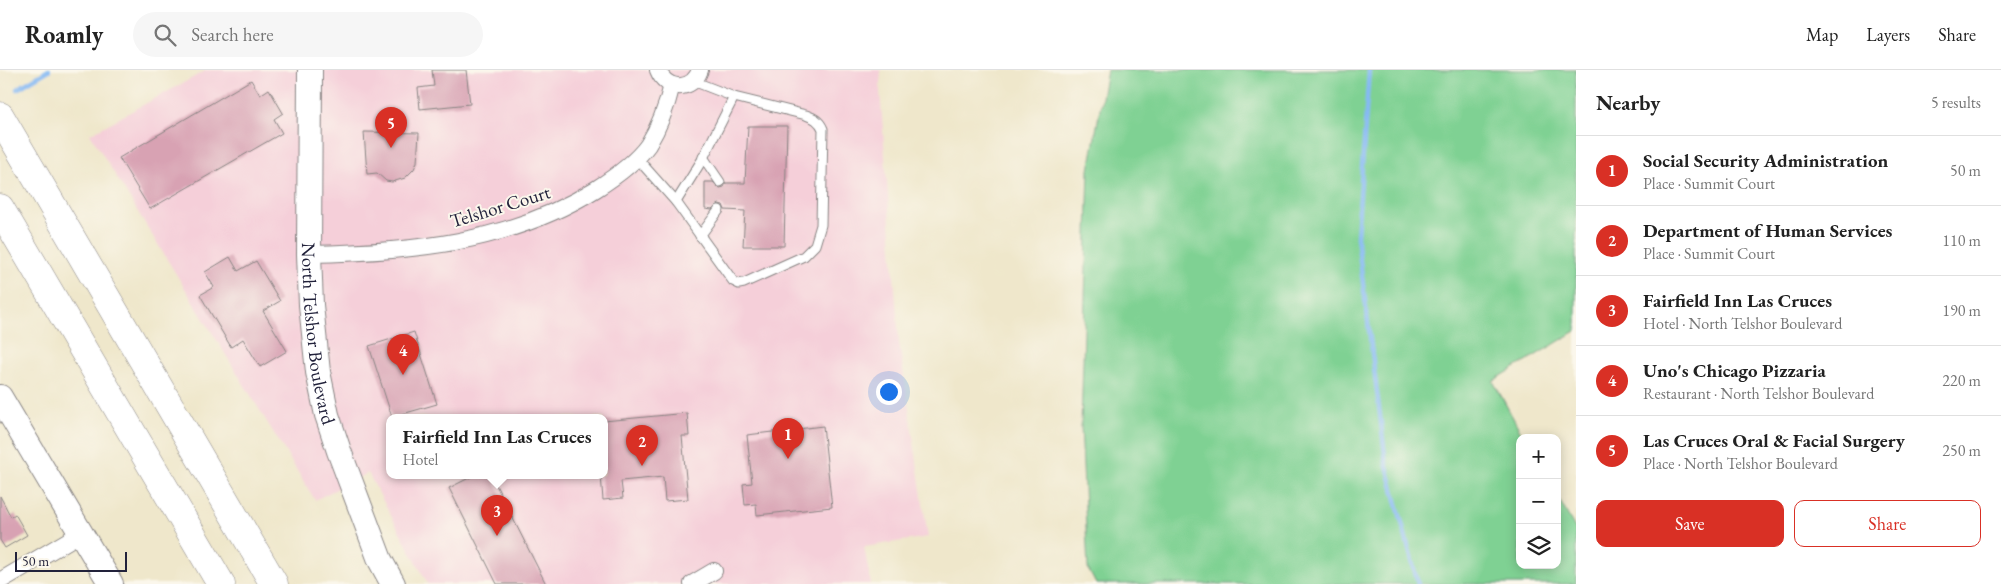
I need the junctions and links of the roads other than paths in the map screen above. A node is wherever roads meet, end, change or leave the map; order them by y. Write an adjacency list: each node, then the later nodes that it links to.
1 (310, 70): 14 (main road, North Telshor Boulevard)
2 (658, 70): 4 (street)
3 (697, 76): 4 (street); 5 (lane)
4 (672, 86): 8 (street, Telshor Court)
5 (734, 97): 7 (lane); 13 (lane)
6 (0, 116): 21 (highway)
7 (703, 156): 9 (lane); 10 (lane)
8 (636, 157): 10 (lane); 14 (street, Telshor Court)
9 (720, 182)
10 (676, 202): 13 (lane)
11 (0, 208): 20 (highway)
12 (719, 210): 13 (lane)
13 (700, 236)
14 (309, 254): 22 (main road, North Telshor Boulevard)
15 (0, 397): 16 (main road)
16 (82, 533): 18 (street); 19 (main road)
17 (714, 571): 23 (street)
18 (0, 581)
19 (111, 584)
20 (221, 584)
21 (274, 584)
22 (393, 584)
23 (692, 584)

